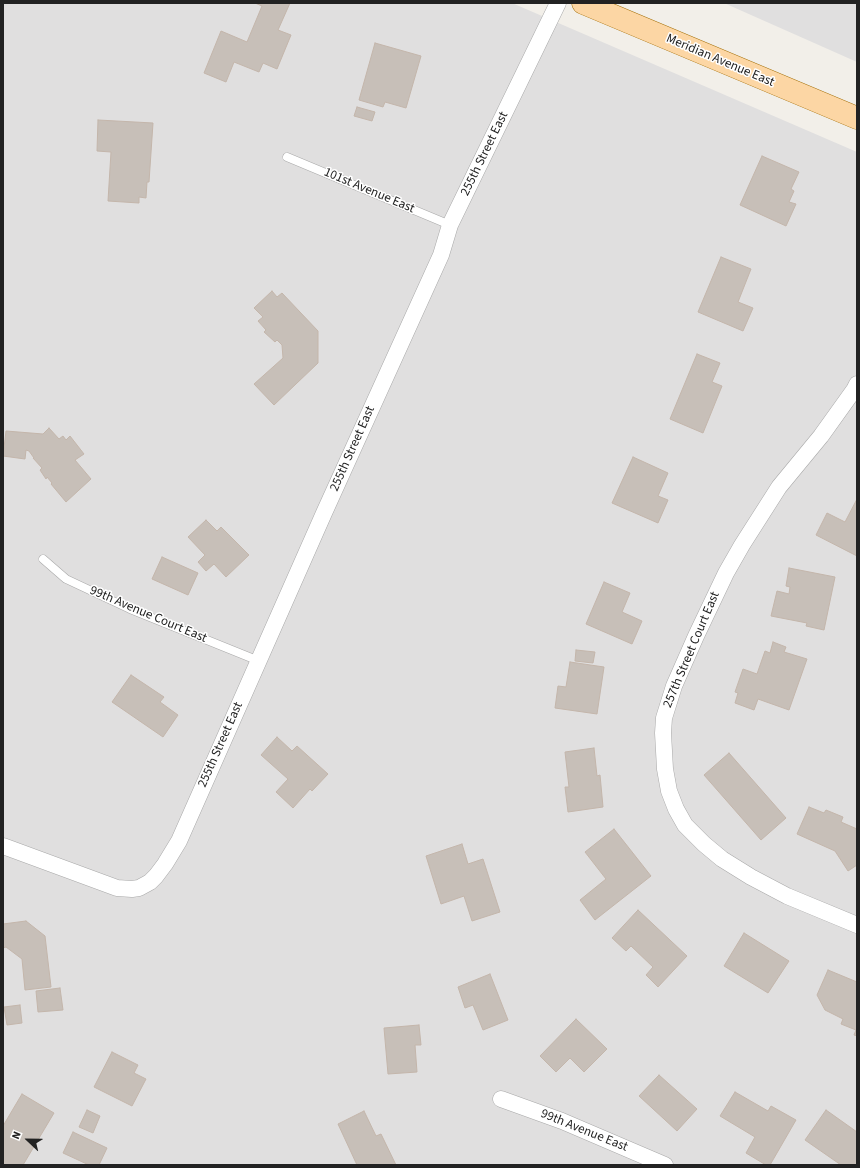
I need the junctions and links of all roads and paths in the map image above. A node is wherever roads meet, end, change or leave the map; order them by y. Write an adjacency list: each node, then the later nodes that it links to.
1 (558, 3): 5 (street, 255th Street East)
2 (583, 3): 3 (main road, Meridian Avenue East)
3 (857, 118)
4 (287, 157): 5 (lane, 101st Avenue East)
5 (450, 225): 8 (street, 255th Street East)
6 (857, 384): 10 (street, 257th Street Court East)
7 (43, 559): 8 (lane, 99th Avenue Court East)
8 (259, 661): 9 (street, 255th Street East)
9 (3, 846)
10 (857, 925)
11 (501, 1099): 12 (street, 99th Avenue East)
12 (665, 1165)

